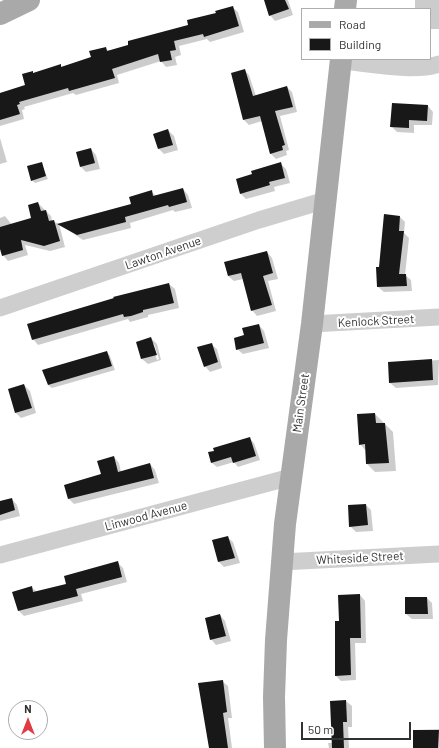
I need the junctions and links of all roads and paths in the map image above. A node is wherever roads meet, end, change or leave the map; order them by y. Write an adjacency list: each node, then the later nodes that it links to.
1 (29, 0): 2 (main road)
2 (0, 14)
3 (341, 60): 4 (street); 5 (main road, Main Street)
4 (439, 64)
5 (326, 200): 6 (street, Lawton Avenue); 8 (main road, Main Street)
6 (0, 308)
7 (439, 317): 8 (street, Kenlock Street)
8 (312, 324): 9 (main road, Main Street)
9 (291, 477): 11 (street, Linwood Avenue); 12 (main road, Main Street)
10 (439, 554): 12 (street, Whiteside Street)
11 (0, 555)
12 (281, 562): 13 (main road, Main Street)
13 (275, 748)

